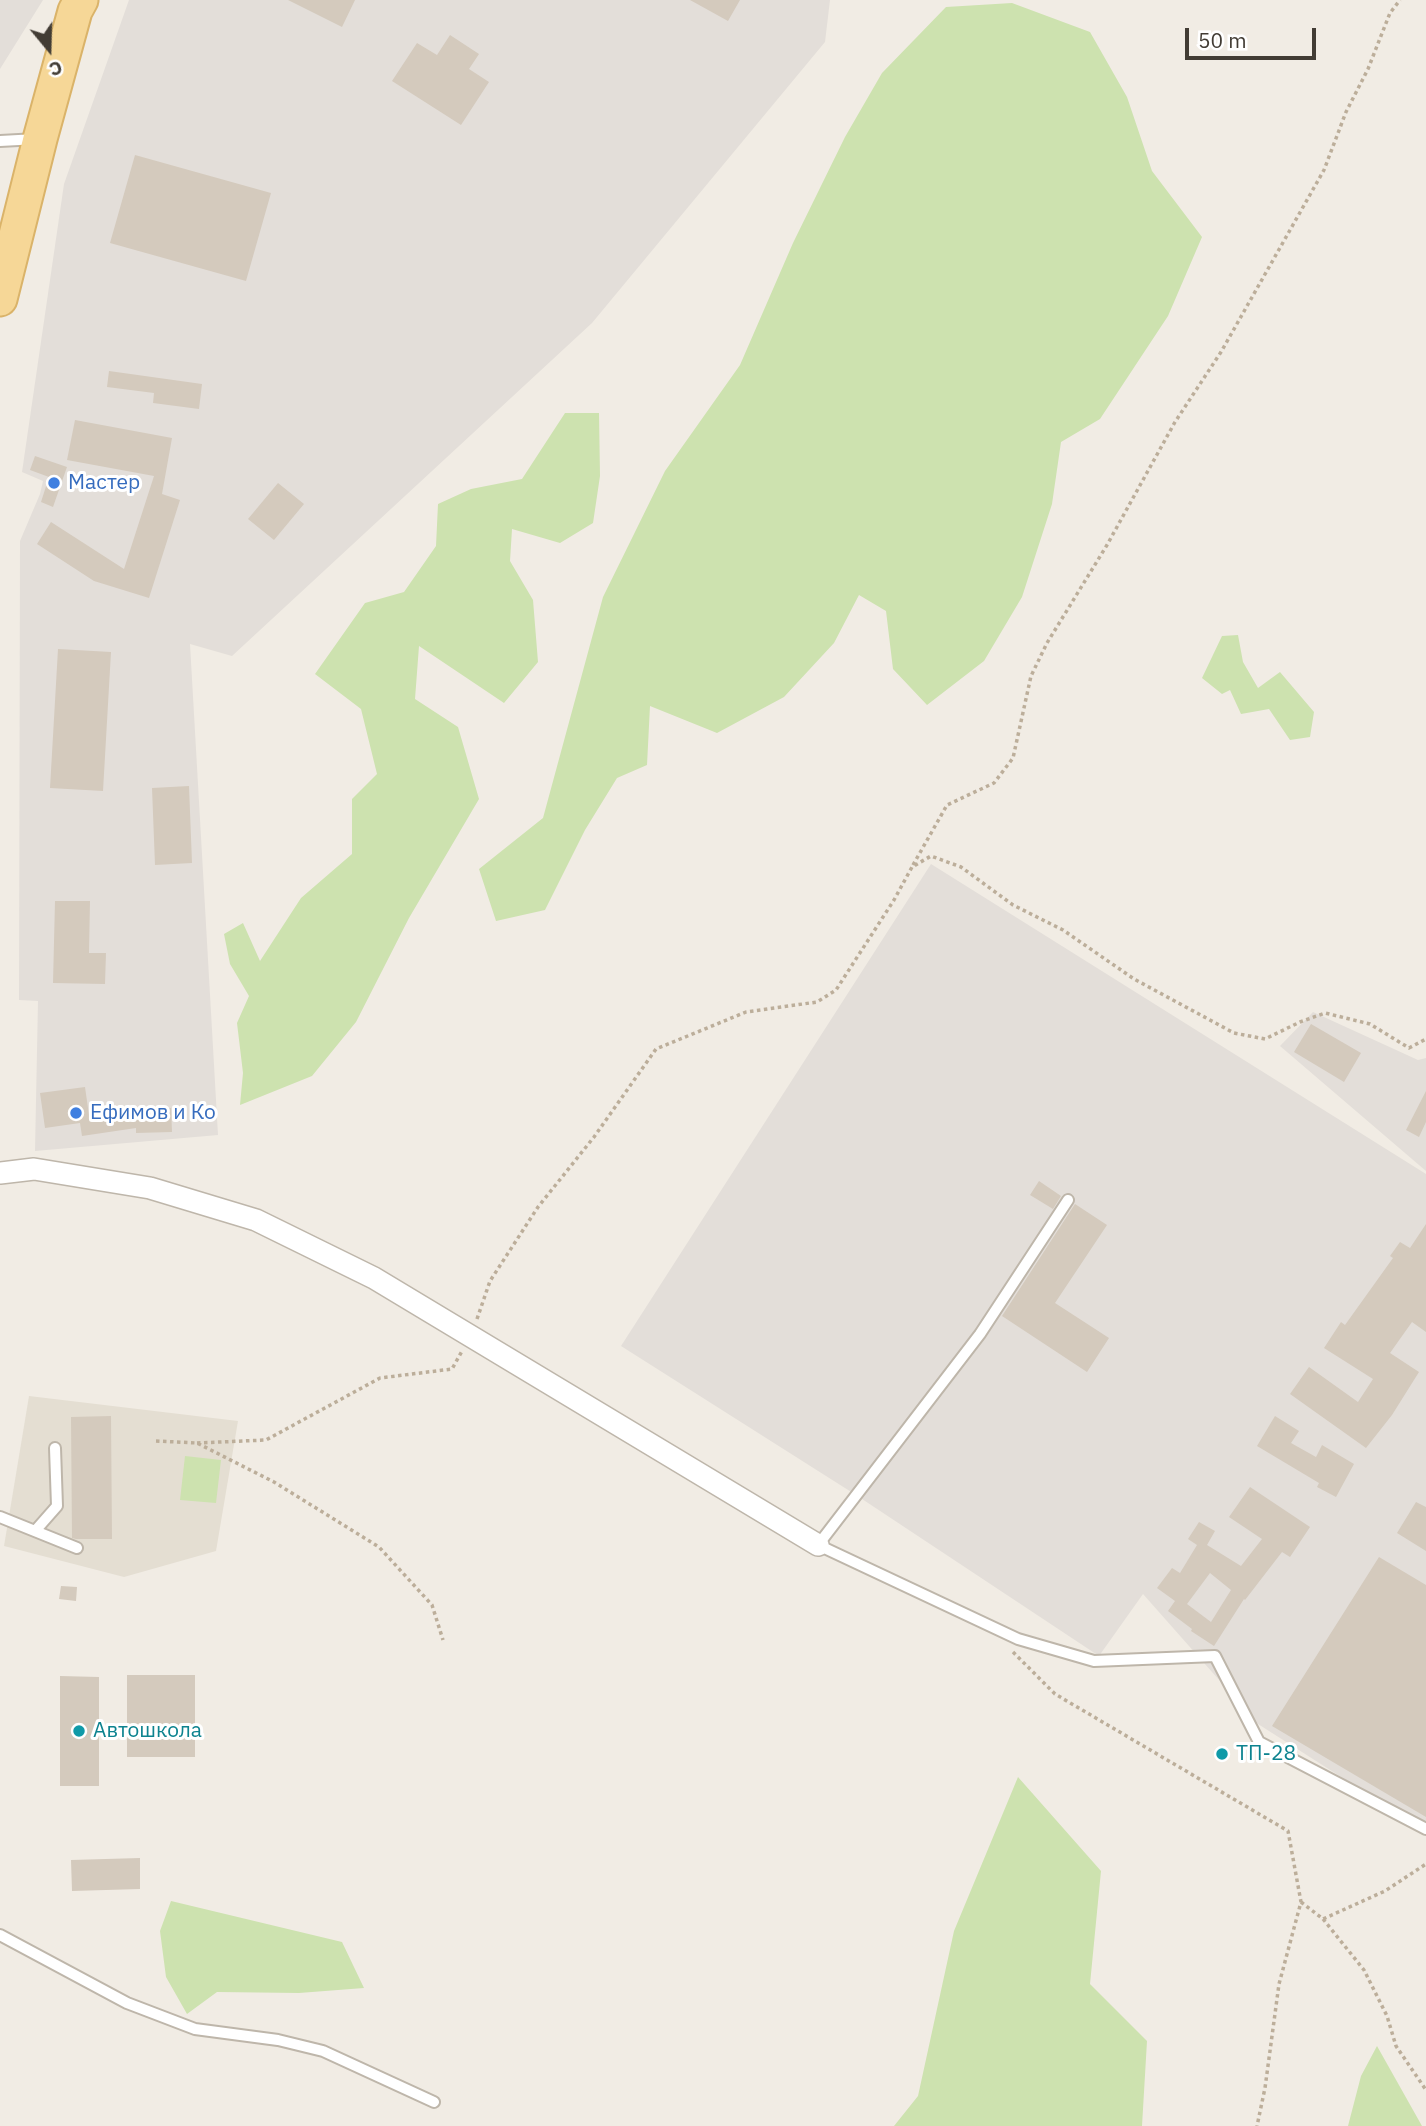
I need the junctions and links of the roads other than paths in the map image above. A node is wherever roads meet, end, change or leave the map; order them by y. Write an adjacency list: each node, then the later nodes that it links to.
1 (81, 0): 2 (main road)
2 (40, 139): 3 (lane); 4 (main road)
3 (0, 141)
4 (0, 299)
5 (0, 1173): 10 (street)
6 (1068, 1200): 10 (lane)
7 (55, 1448): 9 (lane)
8 (0, 1517): 9 (lane)
9 (35, 1531): 11 (lane)
10 (818, 1545): 12 (lane)
11 (77, 1548)
12 (1426, 1829)
13 (0, 1935): 14 (lane)
14 (434, 2102)

